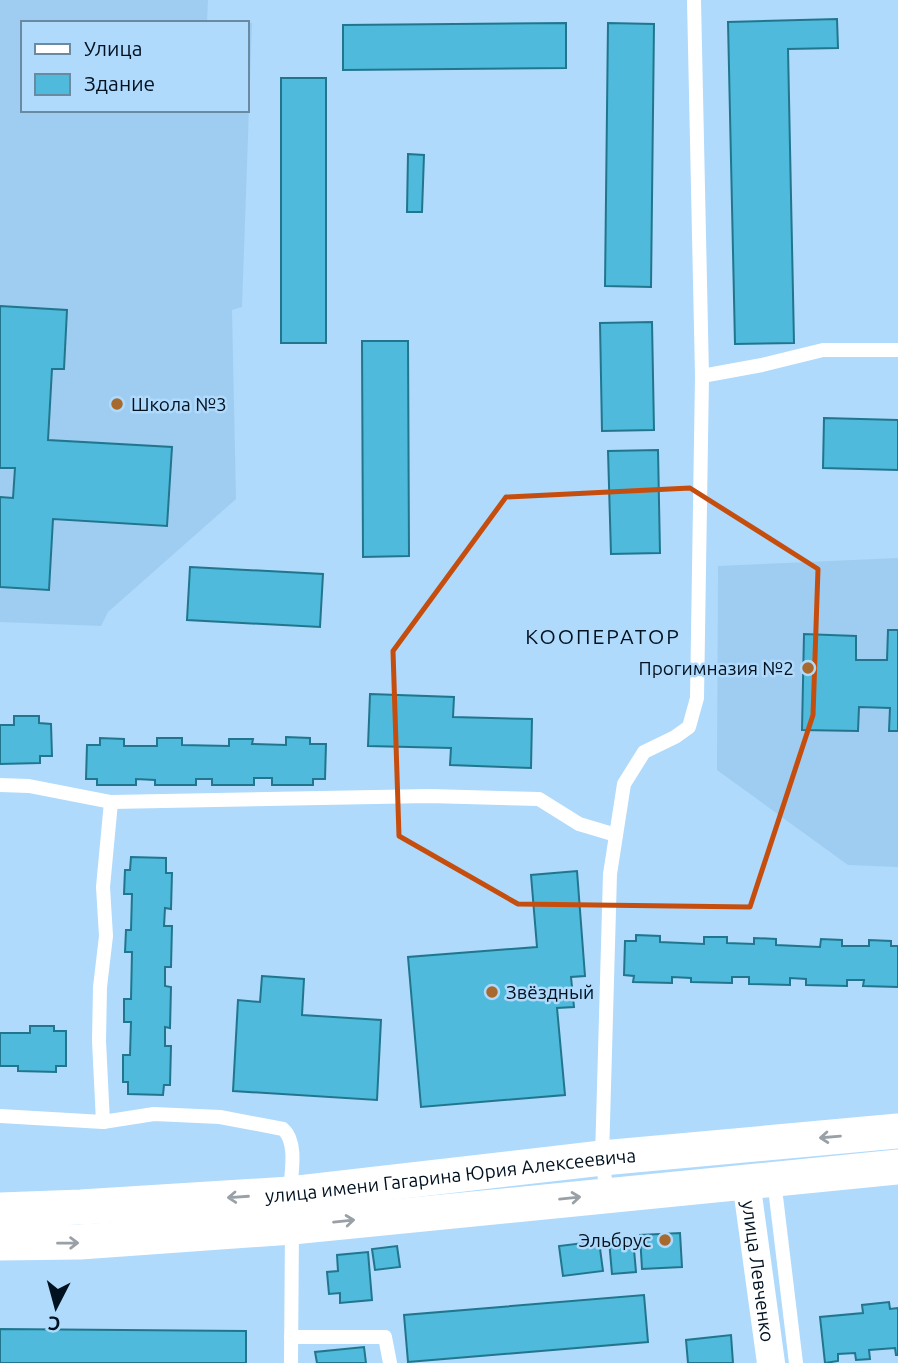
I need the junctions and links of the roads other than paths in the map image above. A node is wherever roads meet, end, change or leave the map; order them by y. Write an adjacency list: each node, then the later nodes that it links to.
1 (694, 0): 3 (lane)
2 (898, 350): 3 (lane)
3 (702, 376): 6 (lane)
4 (0, 785): 5 (lane)
5 (111, 802): 6 (lane); 8 (lane)
6 (616, 835): 10 (lane)
7 (0, 1116): 8 (lane)
8 (103, 1122): 15 (lane)
9 (898, 1131): 10 (street, улица имени Гагарина Юрия Алексеевича, one-way to 10)
10 (602, 1158): 13 (lane); 15 (street, улица имени Гагарина Юрия Алексеевича)
11 (898, 1167): 12 (street, улица имени Гагарина Юрия Алексеевича)
12 (760, 1180): 13 (street, улица имени Гагарина Юрия Алексеевича); 20 (street, улица Левченко); 21 (lane)
13 (607, 1194): 15 (street, улица имени Гагарина Юрия Алексеевича, one-way to 13)
14 (0, 1210): 15 (street, улица имени Гагарина Юрия Алексеевича, one-way to 14)
15 (291, 1210): 16 (street, улица имени Гагарина Юрия Алексеевича, one-way to 15); 17 (lane)
16 (0, 1243)
17 (291, 1337): 18 (lane); 19 (lane)
18 (291, 1363)
19 (390, 1363)
20 (771, 1363)
21 (796, 1363)

